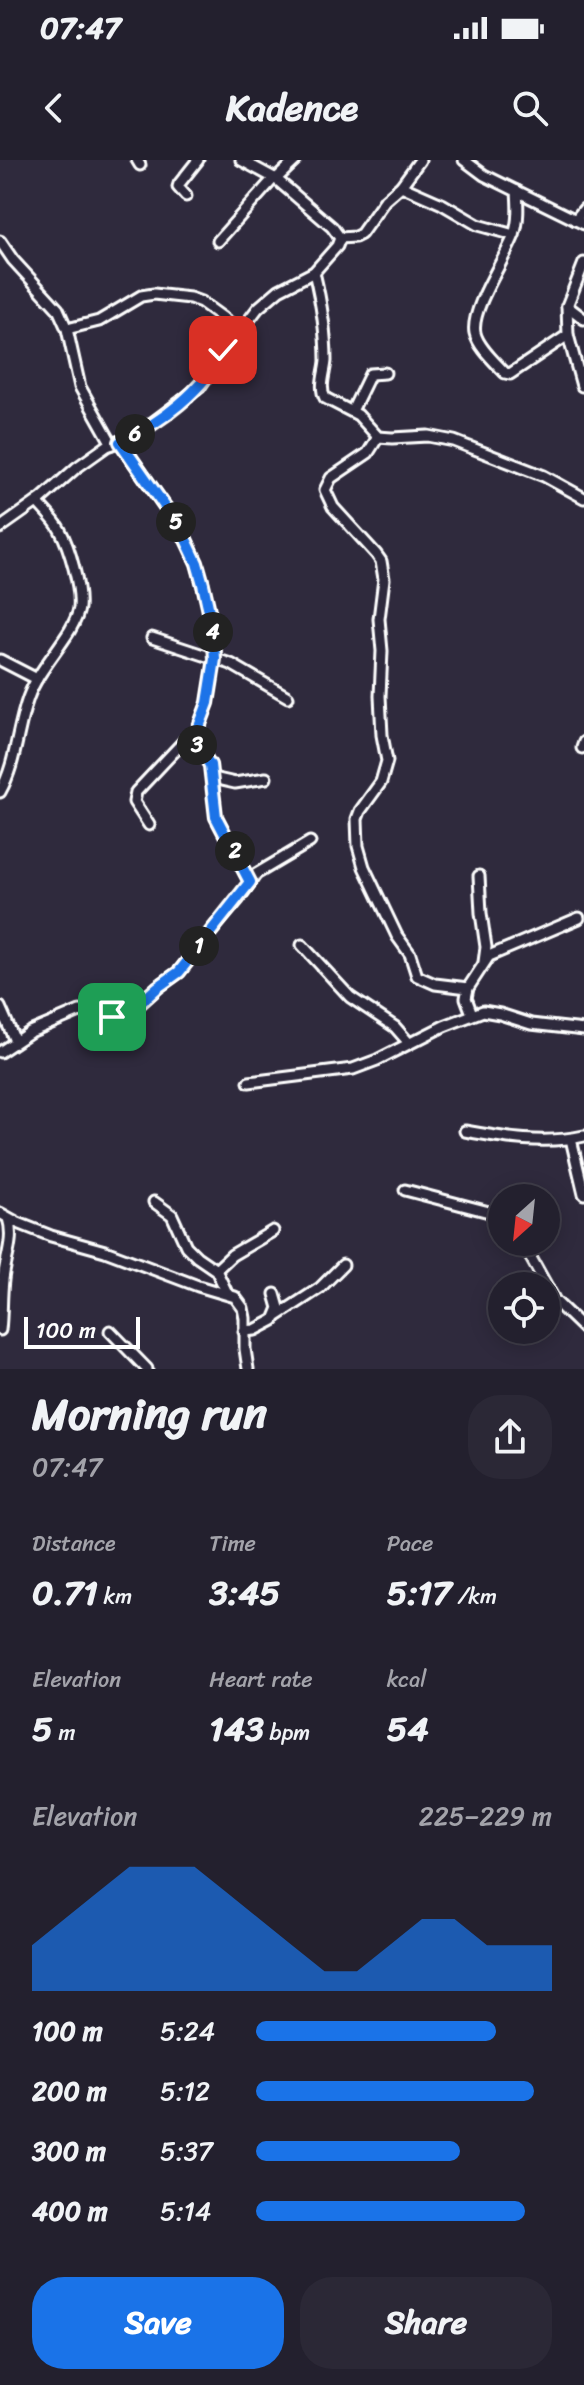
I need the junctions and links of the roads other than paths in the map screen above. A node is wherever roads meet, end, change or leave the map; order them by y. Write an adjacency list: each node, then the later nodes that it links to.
1 (198, 160): 9 (street)
2 (241, 160): 6 (street)
3 (296, 160): 6 (street)
4 (420, 160): 7 (street)
5 (464, 160): 8 (street)
6 (275, 178): 13 (street); 15 (street)
7 (401, 186): 12 (street); 13 (street)
8 (517, 191): 11 (street); 12 (street)
9 (186, 196)
10 (584, 209): 11 (street)
11 (580, 222)
12 (514, 235): 22 (street)
13 (340, 238): 17 (street)
14 (0, 241): 20 (street)
15 (218, 241)
16 (584, 263): 18 (street)
17 (314, 272): 21 (street); 25 (street)
18 (567, 306): 19 (street); 22 (street)
19 (584, 319)
20 (67, 329): 21 (street); 27 (street)
21 (241, 331): 27 (street)
22 (568, 335): 24 (street)
23 (385, 373): 25 (street)
24 (582, 386)
25 (352, 411): 26 (street)
26 (378, 437): 28 (street); 47 (street)
27 (116, 443): 29 (street); 32 (street)
28 (584, 498)
29 (37, 502): 30 (street); 34 (street)
30 (0, 528)
31 (152, 638): 32 (street)
32 (215, 659): 35 (street); 36 (street)
33 (0, 660): 34 (street)
34 (37, 679): 39 (street)
35 (288, 697)
36 (194, 735): 37 (street); 40 (street)
37 (213, 778): 38 (street); 43 (street)
38 (266, 778)
39 (0, 792)
40 (149, 825)
41 (310, 842): 43 (street)
42 (479, 876): 46 (street)
43 (250, 882): 51 (street)
44 (579, 918): 46 (street)
45 (302, 945): 52 (street)
46 (484, 962): 47 (street)
47 (468, 988): 49 (street)
48 (0, 1007): 51 (street)
49 (472, 1014): 50 (street); 52 (street)
50 (584, 1030)
51 (15, 1041): 53 (street)
52 (409, 1043): 54 (street)
53 (0, 1052)
54 (249, 1082)
55 (465, 1131): 57 (street)
56 (584, 1136): 57 (street)
57 (571, 1139): 59 (street)
58 (405, 1190): 61 (street)
59 (584, 1194)
60 (154, 1202): 66 (street)
61 (488, 1212)
62 (4, 1216): 67 (street); 71 (street)
63 (273, 1231): 66 (street)
64 (530, 1256): 70 (street)
65 (343, 1265): 69 (street)
66 (216, 1270): 67 (street)
67 (227, 1293): 73 (street)
68 (275, 1294): 69 (street)
69 (277, 1316): 73 (street)
70 (584, 1329)
71 (0, 1330)
72 (110, 1331): 74 (street)
73 (244, 1331): 75 (street)
74 (147, 1369)
75 (248, 1369)

